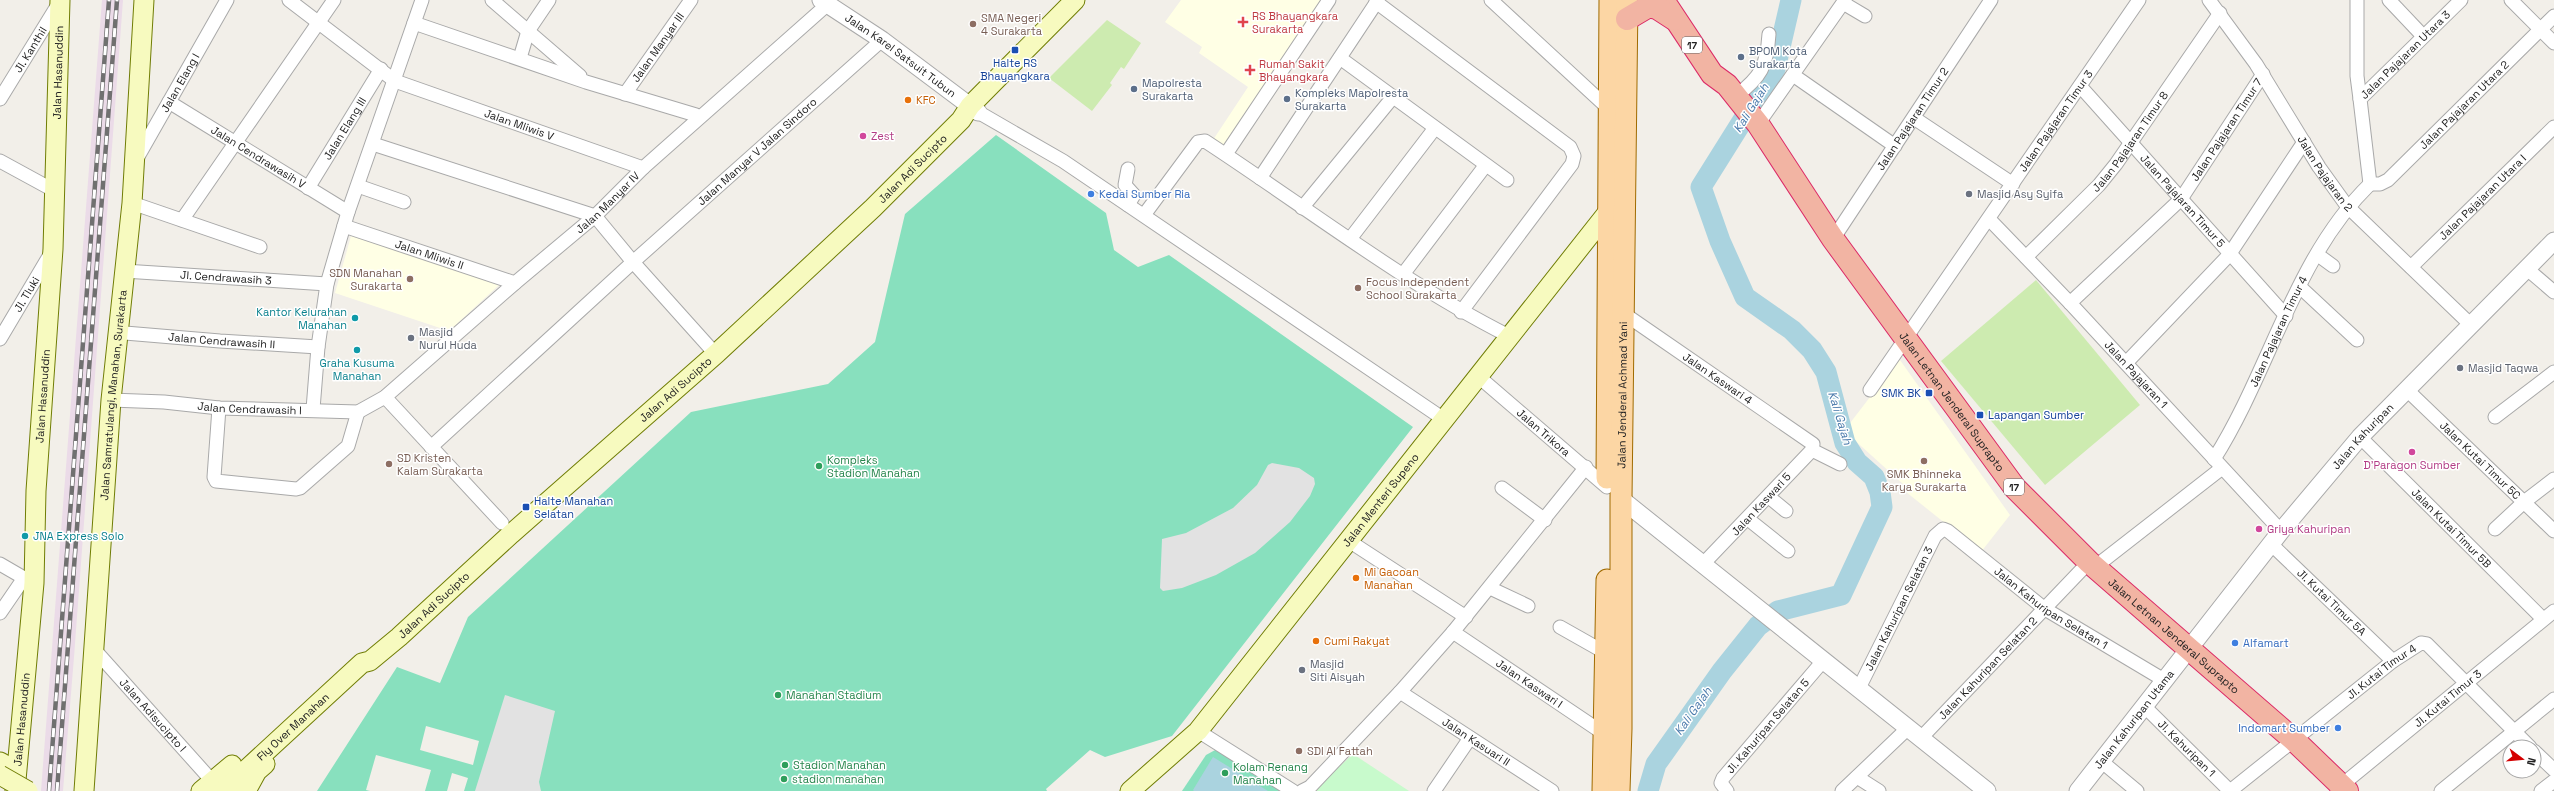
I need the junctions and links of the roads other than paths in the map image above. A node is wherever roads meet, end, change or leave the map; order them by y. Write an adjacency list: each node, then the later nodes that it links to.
1 (60, 0): 48 (street, Jl. Kanthil); 75 (main road, Jalan Hasanuddin)
2 (144, 0): 65 (main road, Jalan Samratulangi, Manahan, Surakarta)
3 (227, 0): 50 (street, Jalan Elang I)
4 (289, 0): 29 (street)
5 (334, 0): 29 (street)
6 (422, 0): 30 (street)
7 (492, 0): 32 (street)
8 (548, 0): 32 (street)
9 (691, 0): 45 (street, Jalan Manyar III)
10 (1075, 0): 52 (main road, Jalan Adi Sucipto)
11 (1329, 0): 63 (street)
12 (1491, 0): 51 (street)
13 (1610, 0): 51 (main road, Jalan Jenderal Achmad Yani)
14 (1663, 0): 25 (highway, Jalan Letnan Jenderal Suprapto / 17)
15 (1991, 0): 54 (street, Jalan Pajajaran Timur 2)
16 (2139, 0): 44 (street, Jalan Pajajaran Timur 3)
17 (2358, 0): 49 (street)
18 (2389, 0): 34 (street)
19 (2461, 0): 34 (street, Jalan Pajajaran Utara 3)
20 (2511, 0): 31 (street)
21 (1377, 1): 38 (street); 108 (street)
22 (1844, 1): 27 (street); 41 (street)
23 (825, 2): 35 (street, Jalan Karel Satsuit Tubun); 67 (street, Jalan Manyar IV)
24 (2214, 4): 40 (street, Jalan Pajajaran 2); 58 (street, Jalan Pajajaran Timur 8)
25 (1677, 9): 26 (highway, 17); 46 (highway, Jalan Letnan Jenderal Suprapto / 17)
26 (1627, 10): 81 (main road, Jalan Jenderal Achmad Yani)
27 (1865, 16)
28 (2554, 16): 31 (street, Jalan Pajajaran Utara 2)
29 (319, 21): 39 (street); 60 (street)
30 (414, 23): 37 (street); 42 (street)
31 (2541, 29): 36 (street); 72 (street, Jalan Pajajaran Utara 2)
32 (528, 31): 37 (street); 43 (street)
33 (1769, 34): 46 (street)
34 (2423, 36): 49 (street, Jalan Pajajaran Utara 3)
35 (882, 40): 52 (street, Jalan Karel Satsuit Tubun); 97 (street, Jalan Manyar V Jalan Sindoro)
36 (2554, 43)
37 (520, 58): 43 (street)
38 (1340, 58): 47 (street); 69 (street)
39 (381, 69): 42 (street); 74 (street, Jalan Elang III)
40 (2263, 74): 59 (street, Jalan Pajajaran 2); 76 (street, Jalan Pajajaran Timur 7)
41 (1793, 75): 55 (street); 62 (street)
42 (395, 81): 61 (street); 67 (street, Jalan Mliwis V)
43 (586, 82): 45 (street)
44 (2080, 86): 58 (street, Jalan Pajajaran Timur 5); 71 (street, Jalan Pajajaran Timur 3)
45 (625, 94): 53 (street)
46 (1734, 94): 55 (highway, Jalan Letnan Jenderal Suprapto / 17)
47 (1393, 97): 57 (street); 82 (street)
48 (0, 99)
49 (2360, 99): 72 (street, Jalan Pajajaran Utara 3)
50 (169, 102): 60 (street, Jalan Cendrawasih V); 65 (street, Jalan Elang I)
51 (1608, 108): 81 (main road, Jalan Jenderal Achmad Yani)
52 (974, 109): 79 (street); 118 (main road, Jalan Adi Sucipto); 168 (main road, Jalan Adi Sucipto)
53 (696, 115)
54 (1914, 118): 62 (street, Jalan Pajajaran Timur 2); 71 (street)
55 (1756, 122): 90 (highway, Jalan Letnan Jenderal Suprapto / 17)
56 (2554, 127): 99 (street, Jalan Pajajaran Utara I)
57 (1436, 128): 66 (street); 89 (street)
58 (2131, 142): 76 (street, Jalan Pajajaran Timur 5); 96 (street, Jalan Pajajaran Timur 8)
59 (2304, 142): 80 (street, Jalan Pajajaran 2); 94 (street)
60 (236, 143): 74 (street, Jalan Cendrawasih V); 87 (street)
61 (373, 144): 73 (street); 85 (street)
62 (1895, 146): 90 (street, Jalan Pajajaran Timur 2)
63 (1226, 154): 69 (street); 84 (street)
64 (0, 161): 75 (street)
65 (133, 165): 78 (main road, Jalan Samratulangi, Manahan, Surakarta)
66 (1485, 166): 70 (street); 102 (street)
67 (643, 168): 85 (street, Jalan Manyar IV)
68 (1128, 169): 79 (street)
69 (1260, 178): 82 (street)
70 (1507, 180)
71 (2013, 184): 86 (street, Jalan Pajajaran Timur 3)
72 (2370, 184): 80 (street, Jalan Pajajaran Timur 4)
73 (358, 186): 77 (street); 83 (street)
74 (308, 188): 83 (street, Jalan Cendrawasih V)
75 (55, 191): 93 (main road, Jalan Hasanuddin)
76 (2181, 199): 94 (street, Jalan Pajajaran Timur 5); 107 (street, Jalan Pajajaran Timur 7)
77 (404, 202)
78 (132, 203): 87 (street); 101 (main road, Jalan Samratulangi, Manahan, Surakarta)
79 (1128, 205): 84 (street)
80 (2347, 206): 95 (street, Jalan Pajajaran Timur 4); 99 (street, Jalan Pajajaran 2)
81 (1616, 207): 109 (main road, Jalan Jenderal Achmad Yani); 113 (main road, Jalan Menteri Supeno); 139 (main road, Jalan Jenderal Achmad Yani)
82 (1302, 208): 89 (street)
83 (348, 212): 88 (street)
84 (1144, 215): 130 (street)
85 (595, 216): 97 (street); 103 (street, Jalan Manyar IV)
86 (1989, 219): 96 (street, Jalan Pajajaran 1); 115 (street, Jalan Pajajaran Timur 3)
87 (182, 220): 92 (street)
88 (344, 226): 103 (street, Jalan Mliwis II); 104 (street)
89 (1350, 239): 102 (street)
90 (1833, 239): 115 (highway, Jalan Letnan Jenderal Suprapto / 17)
91 (2554, 241): 100 (street, Jalan Kahuripan)
92 (260, 247)
93 (53, 249): 114 (street, Jl. Tluki); 155 (main road, Jalan Hasanuddin)
94 (2229, 255): 110 (street, Jalan Pajajaran Timur 5); 119 (street)
95 (2318, 256): 98 (street); 105 (street, Jalan Pajajaran Timur 4)
96 (2026, 257): 107 (street, Jalan Pajajaran 1)
97 (633, 262): 118 (street); 133 (street, Jalan Manyar V Jalan Sindoro)
98 (2333, 266)
99 (2411, 267): 111 (street, Jalan Pajajaran 2)
100 (2526, 268): 106 (street); 111 (street, Jalan Kahuripan)
101 (124, 271): 104 (street, Jl. Cendrawasih 3); 125 (main road, Jalan Samratulangi, Manahan, Surakarta)
102 (1404, 274): 108 (street)
103 (515, 283): 124 (street, Jalan Manyar IV)
104 (327, 284): 117 (street)
105 (2300, 287): 110 (street, Jalan Pajajaran Timur 4); 116 (street)
106 (2554, 292)
107 (2070, 303): 119 (street, Jalan Pajajaran 1)
108 (1461, 312): 113 (street)
109 (1623, 313): 132 (street, Jalan Kaswari 4); 139 (main road, Jalan Jenderal Achmad Yani)
110 (2286, 316): 135 (street, Jalan Pajajaran Timur 4)
111 (2470, 324): 123 (street, Jalan Kahuripan)
112 (125, 333): 117 (street, Jalan Cendrawasih II)
113 (1509, 336): 121 (main road, Jalan Menteri Supeno)
114 (0, 339)
115 (1906, 340): 122 (street, Jalan Pajajaran Timur 3); 154 (highway, Jalan Letnan Jenderal Suprapto / 17)
116 (2357, 340)
117 (318, 347): 127 (street)
118 (711, 349): 168 (main road, Jalan Adi Sucipto)
119 (2126, 363): 135 (street, Jalan Pajajaran 1)
120 (2554, 372): 129 (street)
121 (1479, 377): 130 (main road, Jalan Menteri Supeno); 136 (street, Jalan Trikora)
122 (1870, 390)
123 (2406, 390): 131 (street, Jalan Kahuripan); 141 (street, Jalan Kutai Timur 5C)
124 (385, 397): 128 (street); 133 (street)
125 (111, 400): 126 (street, Jalan Cendrawasih I); 166 (main road, Jalan Samratulangi, Manahan, Surakarta)
126 (220, 408): 127 (street, Jalan Cendrawasih I); 128 (street)
127 (313, 409): 128 (street, Jalan Cendrawasih I)
128 (358, 412)
129 (2496, 417)
130 (1445, 420): 150 (main road, Jalan Menteri Supeno)
131 (2360, 437): 149 (street, Jalan Kahuripan); 162 (street, Jalan Kutai Timur 5B)
132 (1812, 446): 134 (street, Jalan Kaswari 4); 140 (street, Jalan Kaswari 5)
133 (431, 447): 145 (street)
134 (1840, 464)
135 (2218, 464): 149 (street, Jalan Pajajaran 1); 154 (street, Jalan Pajajaran Timur 4)
136 (1586, 467): 139 (street, Jalan Trikora); 144 (street)
137 (2554, 479): 141 (street)
138 (1502, 488): 144 (street)
139 (1614, 493): 153 (street); 167 (main road, Jalan Jenderal Achmad Yani); 206 (main road, Jalan Jenderal Achmad Yani)
140 (1769, 497): 142 (street); 143 (street, Jalan Kaswari 5)
141 (2524, 502): 147 (street); 148 (street, Jalan Kutai Timur 5C)
142 (1786, 511)
143 (1748, 519): 151 (street); 153 (street, Jalan Kaswari 5)
144 (1545, 520): 156 (street)
145 (502, 523)
146 (1943, 530): 158 (street, Jalan Kahuripan Selatan 1); 173 (street, Jalan Kahuripan Selatan 3)
147 (2496, 530)
148 (2554, 531)
149 (2276, 537): 165 (street, Jalan Kahuripan); 170 (street, Jl. Kutai Timur 5A)
150 (1350, 541): 161 (street); 178 (main road, Jalan Menteri Supeno)
151 (1788, 551)
152 (0, 564): 155 (street)
153 (1703, 564): 169 (street)
154 (2092, 565): 158 (street, Jalan Kahuripan Selatan 2); 165 (highway, Jalan Letnan Jenderal Suprapto / 17)
155 (29, 580): 160 (street); 189 (main road, Jalan Hasanuddin)
156 (1490, 588): 157 (street); 161 (street)
157 (1528, 606)
158 (2045, 609): 171 (street, Jalan Kahuripan Selatan 1); 182 (street, Jalan Kahuripan Selatan 2)
159 (2554, 611): 162 (street, Jl. Kutai Timur 3)
160 (0, 613)
161 (1466, 617): 164 (street)
162 (2543, 619): 172 (street, Jl. Kutai Timur 3)
163 (1560, 627): 167 (street)
164 (1453, 632): 174 (street); 180 (street, Jalan Kaswari I)
165 (2189, 647): 171 (street, Jalan Kahuripan Utama); 184 (highway, Jalan Letnan Jenderal Suprapto / 17)
166 (93, 648): 193 (street, Jalan Adisucipto I); 198 (main road, Jalan Samratulangi, Manahan, Surakarta)
167 (1606, 653): 180 (main road, Jalan Jenderal Achmad Yani)
168 (365, 660): 193 (main road, Jalan Adi Sucipto); 199 (main road, Jalan Adi Sucipto)
169 (1823, 661): 173 (street); 207 (street, Jl. Kahuripan Selatan 5)
170 (2393, 661): 172 (street, Jl. Kutai Timur 4); 184 (street, Jl. Kutai Timur 4)
171 (2164, 680): 176 (street, Jalan Kahuripan Utama)
172 (2466, 683): 179 (street, Jl. Kutai Timur 4); 194 (street, Jl. Kutai Timur 3)
173 (1858, 690): 177 (street)
174 (1400, 692): 181 (street, Jalan Kasuari II); 202 (street)
175 (2554, 699): 179 (street)
176 (2144, 706): 186 (street, Jalan Kahuripan Utama); 213 (street, Jl. Kahuripan 1)
177 (1907, 729): 182 (street); 190 (street)
178 (1198, 731): 200 (main road, Jalan Menteri Supeno); 201 (street)
179 (2515, 732): 183 (street, Jl. Kutai Timur 4); 214 (street)
180 (1606, 735): 205 (main road, Jalan Jenderal Achmad Yani)
181 (1470, 738): 203 (street); 204 (street, Jalan Kasuari II)
182 (1920, 739): 210 (street)
183 (2522, 739)
184 (2295, 741): 194 (highway, Jalan Letnan Jenderal Suprapto / 17); 213 (street, Jl. Kutai Timur 4)
185 (2542, 758): 188 (street)
186 (2100, 761): 211 (street, Jalan Kahuripan Utama); 212 (street)
187 (0, 762): 189 (main road)
188 (2554, 770)
189 (8, 773): 196 (main road, Jalan Hasanuddin); 197 (main road, bridge)
190 (1857, 777): 208 (street); 209 (street)
191 (2554, 780): 215 (street)
192 (0, 788): 195 (main road)
193 (212, 788)
194 (2341, 789)
195 (4, 791)
196 (15, 791)
197 (28, 791)
198 (84, 791)
199 (246, 791)
200 (1130, 791)
201 (1293, 791)
202 (1302, 791)
203 (1434, 791)
204 (1552, 791)
205 (1603, 791)
206 (1618, 791)
207 (1728, 791)
208 (1842, 791)
209 (1879, 791)
210 (1987, 791)
211 (2078, 791)
212 (2136, 791)
213 (2230, 791)
214 (2441, 791)
215 (2541, 791)

